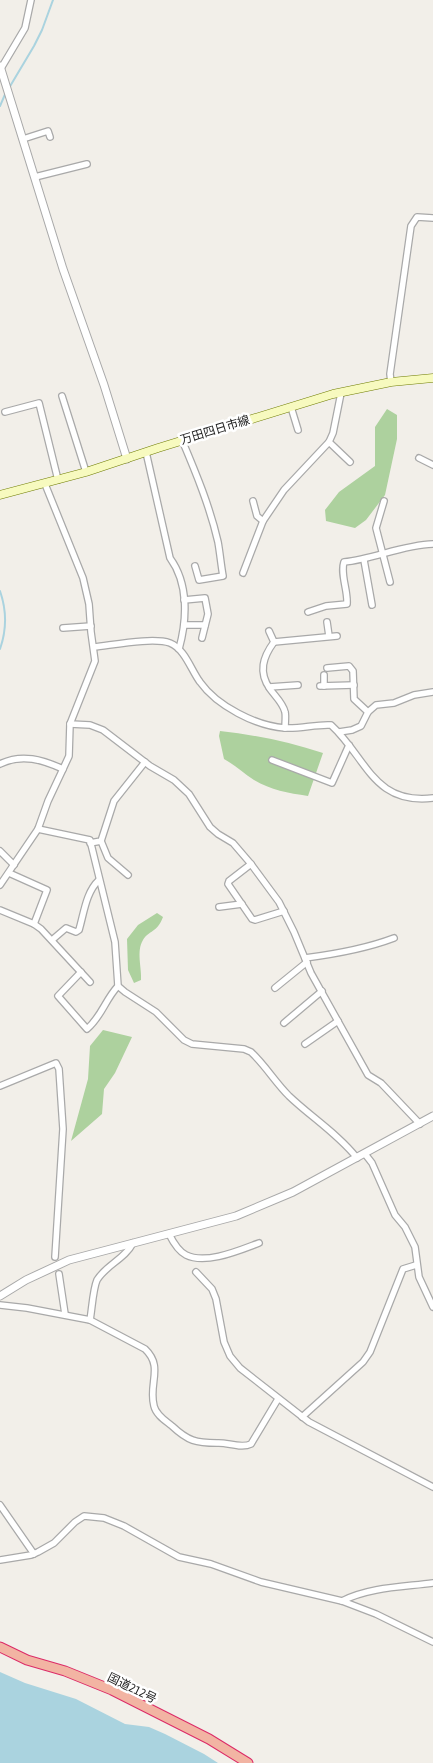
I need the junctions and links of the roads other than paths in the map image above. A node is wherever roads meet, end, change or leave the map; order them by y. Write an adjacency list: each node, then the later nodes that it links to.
1 (31, 0): 2 (street)
2 (0, 68): 4 (street)
3 (50, 137): 4 (street)
4 (23, 139): 6 (street)
5 (87, 164): 6 (street)
6 (35, 177): 18 (street)
7 (433, 218): 9 (street)
8 (433, 378): 9 (main road, 万田四日市線)
9 (391, 382): 10 (main road, 万田四日市線)
10 (341, 393): 12 (main road, 万田四日市線); 16 (street)
11 (62, 396): 22 (street)
12 (291, 407): 14 (street); 15 (main road, 万田四日市線)
13 (5, 412): 23 (street)
14 (298, 430)
15 (182, 440): 17 (main road, 万田四日市線); 32 (street)
16 (329, 442): 20 (street); 28 (street)
17 (146, 452): 18 (main road, 万田四日市線); 35 (street)
18 (127, 458): 22 (main road, 万田四日市線)
19 (419, 458): 21 (street)
20 (350, 462)
21 (433, 464)
22 (86, 472): 23 (main road, 万田四日市線)
23 (58, 480): 24 (main road, 万田四日市線)
24 (45, 484): 25 (main road, 万田四日市線); 41 (street)
25 (0, 495)
26 (253, 501): 28 (street)
27 (384, 501): 30 (street)
28 (263, 521): 33 (street)
29 (433, 544): 30 (street)
30 (382, 553): 31 (street); 34 (street)
31 (364, 560): 36 (street); 37 (street)
32 (196, 566)
33 (243, 573)
34 (390, 582)
35 (184, 600): 39 (street); 40 (street)
36 (372, 605)
37 (308, 612)
38 (327, 622): 44 (street)
39 (184, 625): 40 (street); 49 (street)
40 (205, 625): 46 (street)
41 (91, 626): 42 (street); 48 (street)
42 (62, 628)
43 (269, 631): 47 (street)
44 (329, 636): 45 (street); 47 (street)
45 (337, 636)
46 (202, 638)
47 (274, 642): 54 (street)
48 (94, 647): 49 (street); 57 (street)
49 (179, 649): 58 (street)
50 (327, 668): 53 (street)
51 (324, 674): 53 (street)
52 (298, 685): 54 (street)
53 (354, 685): 56 (street)
54 (269, 687): 58 (street)
55 (433, 692): 56 (street)
56 (368, 712): 59 (street)
57 (70, 724): 62 (street); 64 (street)
58 (285, 728): 59 (street)
59 (339, 732): 60 (street)
60 (349, 745): 61 (street); 65 (street)
61 (272, 760)
62 (145, 762): 67 (street); 70 (street)
63 (0, 764): 64 (street)
64 (64, 770): 66 (street)
65 (433, 798)
66 (38, 829): 68 (street); 71 (street)
67 (101, 841): 68 (street); 73 (street)
68 (90, 844): 74 (street)
69 (0, 851): 71 (street)
70 (251, 864): 76 (street); 79 (street)
71 (14, 865): 72 (street)
72 (9, 873): 75 (street); 80 (street)
73 (128, 875)
74 (99, 880): 82 (street); 86 (street)
75 (0, 885)
76 (242, 904): 77 (street); 79 (street)
77 (219, 907)
78 (0, 910): 80 (street)
79 (284, 911): 83 (street)
80 (34, 924): 82 (street)
81 (394, 938): 83 (street)
82 (52, 940): 84 (street)
83 (306, 960): 87 (street); 88 (street)
84 (81, 972): 85 (street); 86 (street)
85 (90, 982)
86 (118, 986): 96 (street)
87 (275, 988)
88 (322, 991): 89 (street); 90 (street)
89 (338, 1020): 91 (street); 94 (street)
90 (284, 1023)
91 (304, 1044)
92 (0, 1086): 100 (street)
93 (433, 1116): 94 (street)
94 (420, 1124): 95 (street)
95 (365, 1154): 96 (street); 101 (street)
96 (357, 1158): 97 (street)
97 (169, 1234): 98 (street); 99 (street)
98 (133, 1243): 104 (street); 108 (street)
99 (259, 1243)
100 (55, 1257)
101 (416, 1265): 106 (street); 110 (street)
102 (196, 1272): 109 (street)
103 (59, 1274): 107 (street)
104 (0, 1296)
105 (0, 1305): 107 (street)
106 (433, 1307)
107 (65, 1314): 108 (street)
108 (90, 1320): 109 (street)
109 (278, 1399): 110 (street)
110 (302, 1417): 111 (street)
111 (433, 1487)
112 (0, 1505): 113 (street)
113 (34, 1554): 114 (street); 116 (street)
114 (0, 1560)
115 (433, 1583): 116 (street)
116 (342, 1601): 117 (street)
117 (433, 1642)
118 (0, 1647): 119 (highway, 国道212号)
119 (248, 1763)

